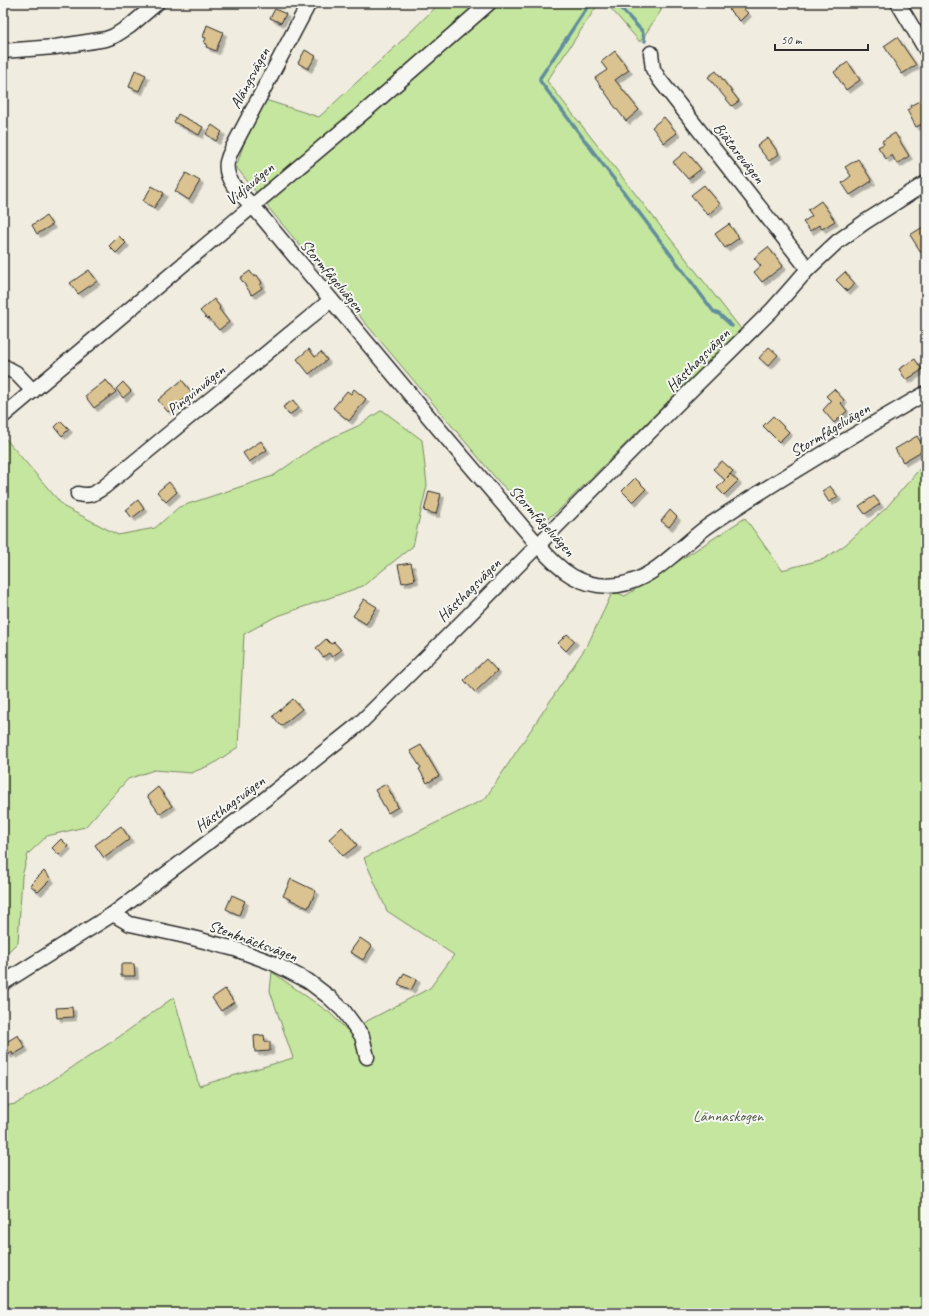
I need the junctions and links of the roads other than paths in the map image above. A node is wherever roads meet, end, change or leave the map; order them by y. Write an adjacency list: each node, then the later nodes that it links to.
1 (156, 3): 6 (street)
2 (309, 3): 8 (street, Alängsvägen)
3 (489, 3): 10 (street, Vidjavägen)
4 (898, 3): 5 (street)
5 (926, 50)
6 (3, 51)
7 (651, 53): 11 (street, Biätarevägen)
8 (227, 170): 10 (street, Stormfågelvägen)
9 (926, 182): 11 (street, Hästhagsvägen)
10 (252, 205): 12 (street, Stormfågelvägen); 14 (street, Vidjavägen)
11 (808, 269): 18 (street, Hästhagsvägen)
12 (331, 300): 17 (street, Pingvinvägen); 18 (street, Stormfågelvägen)
13 (3, 366): 14 (street)
14 (32, 391): 16 (street, Vidjavägen)
15 (926, 393): 18 (street, Stormfågelvägen)
16 (3, 416)
17 (78, 494)
18 (538, 545): 19 (street, Hästhagsvägen)
19 (113, 914): 20 (street, Hästhagsvägen); 21 (street, Stenknäcksvägen)
20 (3, 983)
21 (367, 1057)

